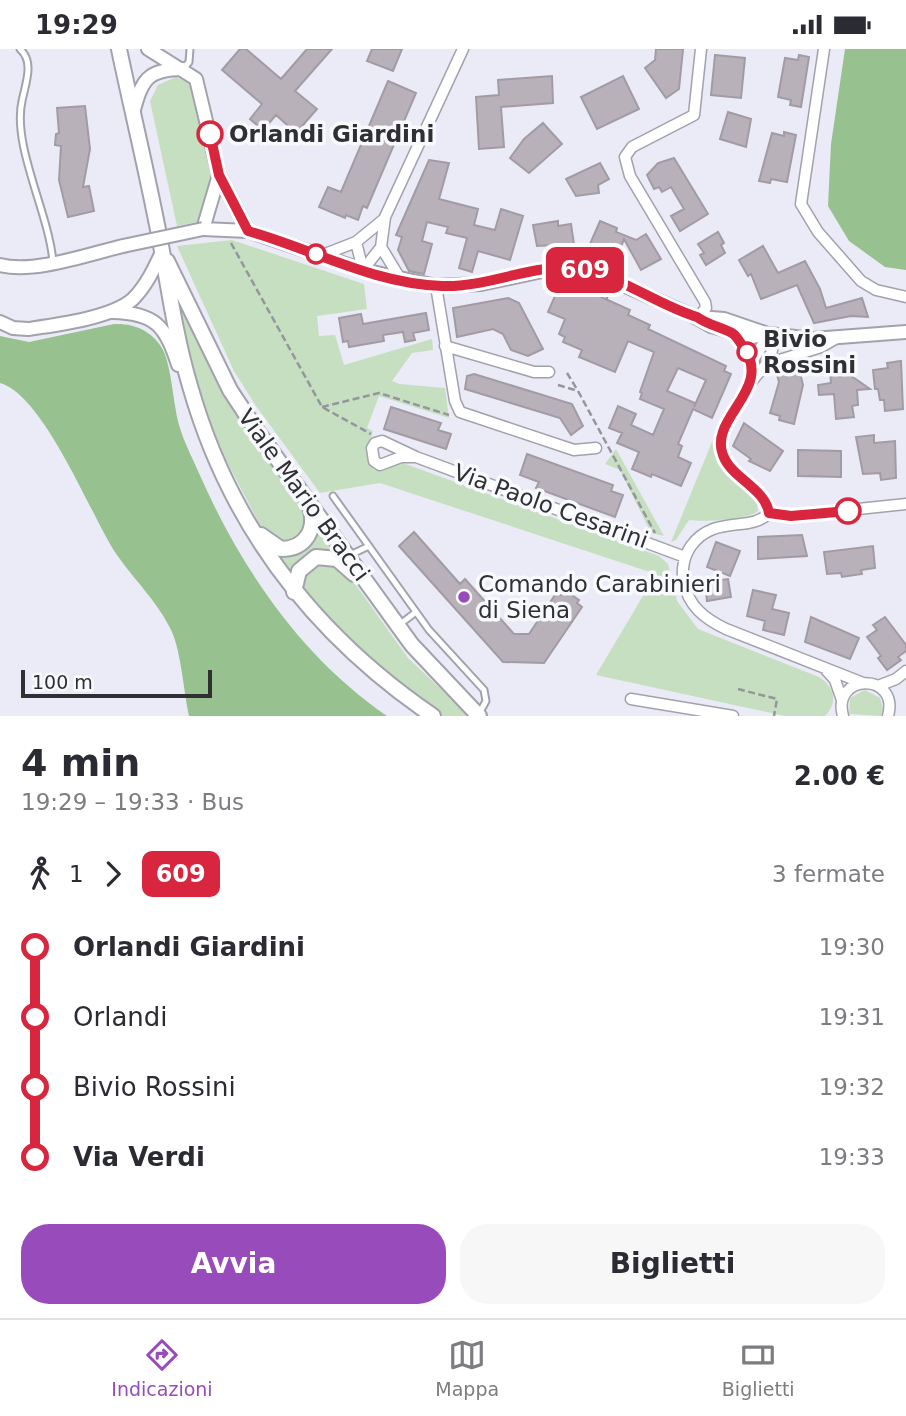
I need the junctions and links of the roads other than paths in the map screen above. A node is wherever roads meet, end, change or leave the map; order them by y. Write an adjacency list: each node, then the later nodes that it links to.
1 (20, 49): 18 (lane)
2 (119, 49): 9 (main road, Viale Mario Bracci)
3 (148, 49): 8 (street)
4 (190, 49): 8 (lane)
5 (463, 49): 11 (street)
6 (701, 49): 25 (street)
7 (824, 49): 23 (street)
8 (183, 69): 9 (street); 10 (street)
9 (132, 114): 16 (main road, Viale Mario Bracci)
10 (219, 175): 12 (street); 13 (street)
11 (385, 217): 14 (street); 15 (street)
12 (203, 229): 13 (street); 18 (street, bridge)
13 (248, 231): 17 (street)
14 (356, 242): 17 (street); 20 (street)
15 (381, 247): 20 (street); 21 (street)
16 (162, 252): 24 (street); 36 (main road, Viale Mario Bracci); 41 (main road, Viale Mario Bracci)
17 (320, 256): 20 (street)
18 (53, 262): 19 (street)
19 (1, 269)
20 (363, 270): 21 (street)
21 (401, 280): 22 (street)
22 (436, 286): 25 (street); 31 (street)
23 (906, 296)
24 (109, 312): 26 (street); 36 (street)
25 (697, 317): 28 (street); 29 (street)
26 (1, 322)
27 (906, 332): 30 (street)
28 (733, 333): 29 (street); 32 (street)
29 (769, 334): 30 (street); 32 (street); 33 (street)
30 (839, 337): 33 (street)
31 (445, 346): 34 (street); 37 (street)
32 (752, 362): 35 (street)
33 (767, 364): 35 (street)
34 (549, 372)
35 (751, 382): 43 (street)
36 (190, 387): 39 (main road, Viale Mario Bracci)
37 (596, 448)
38 (416, 457): 46 (street, Via Paolo Cesarini)
39 (227, 485): 41 (main road); 48 (main road, Viale Mario Bracci)
40 (333, 496): 44 (lane)
41 (308, 501): 45 (main road, Viale Mario Bracci)
42 (906, 504): 43 (street)
43 (769, 513): 46 (street)
44 (369, 546): 45 (lane); 49 (lane)
45 (349, 556): 47 (main road, Viale Mario Bracci)
46 (685, 557): 51 (street)
47 (373, 591): 48 (main road); 50 (main road, Viale Mario Bracci)
48 (294, 592): 58 (main road, Viale Mario Bracci)
49 (415, 612): 50 (lane); 57 (lane)
50 (398, 626): 57 (main road, Viale Mario Bracci)
51 (823, 667): 53 (street); 56 (street)
52 (906, 671): 54 (street)
53 (863, 683): 54 (street); 56 (street)
54 (878, 686): 60 (street)
55 (631, 699): 59 (street)
56 (841, 710)
57 (479, 715)
58 (433, 716)
59 (733, 716)
60 (888, 716)

